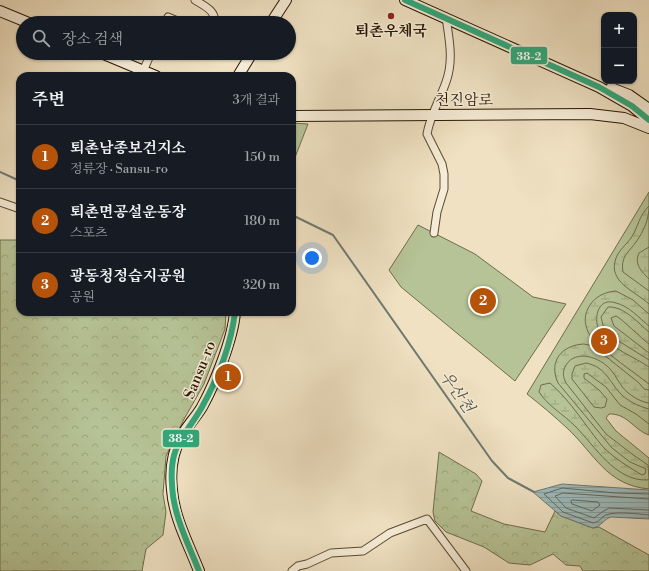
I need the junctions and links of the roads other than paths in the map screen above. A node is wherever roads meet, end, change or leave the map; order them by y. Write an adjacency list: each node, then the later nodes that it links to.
1 (195, 0): 5 (street)
2 (286, 0): 6 (main road)
3 (405, 0): 8 (main road)
4 (0, 11): 7 (main road)
5 (214, 16)
6 (276, 16)
7 (16, 17)
8 (446, 17): 15 (main road); 18 (street)
9 (115, 60): 12 (main road)
10 (148, 60): 13 (street)
11 (248, 60): 14 (main road)
12 (140, 72)
13 (142, 72)
14 (240, 72)
15 (599, 87): 16 (main road); 17 (main road)
16 (620, 98): 19 (main road); 22 (main road)
17 (649, 109)
18 (433, 114): 19 (main road, 천진암로); 20 (main road, 천진암로); 26 (street)
19 (609, 115): 21 (main road, 천진암로)
20 (296, 116)
21 (635, 121): 22 (main road, 천진암로); 23 (main road, 천진암로)
22 (649, 121)
23 (649, 128)
24 (0, 202): 25 (street)
25 (16, 208)
26 (434, 233)
27 (234, 316): 28 (main road, Sansu-ro)
28 (199, 571)
29 (292, 571): 30 (street)
30 (466, 571)

